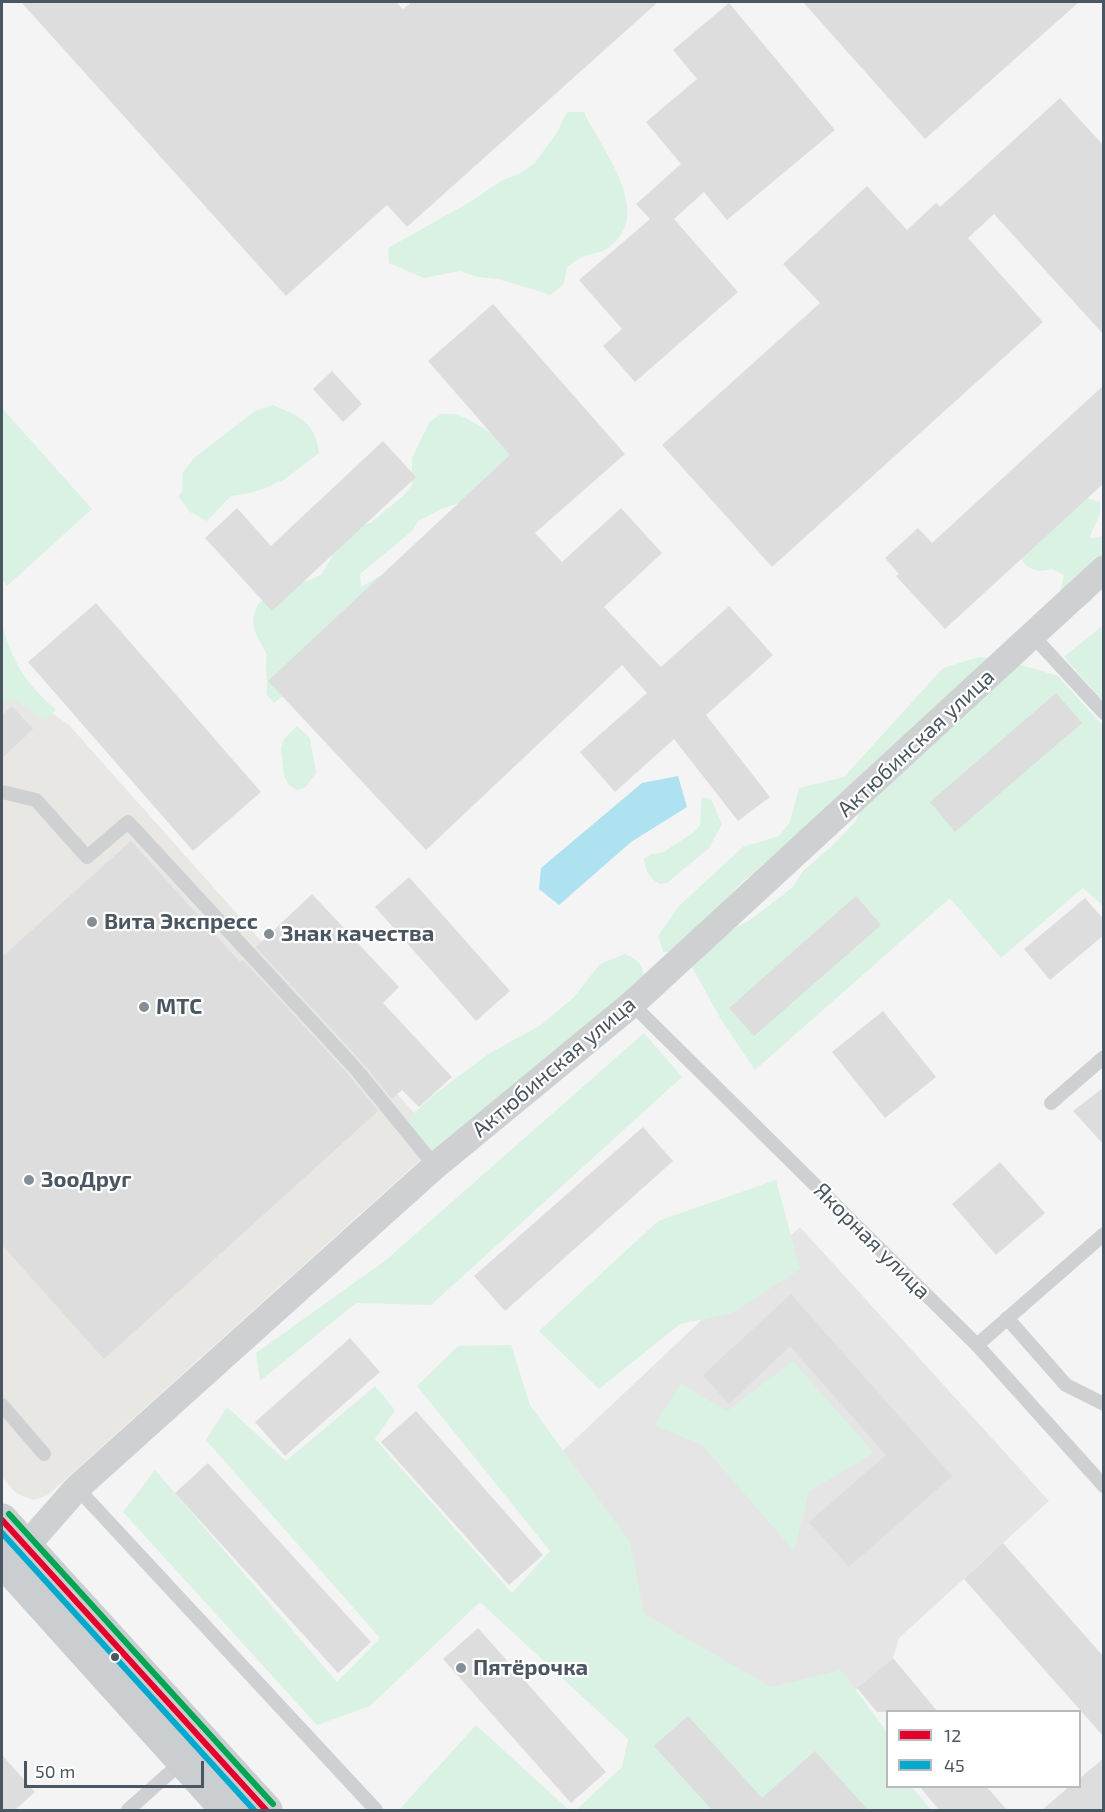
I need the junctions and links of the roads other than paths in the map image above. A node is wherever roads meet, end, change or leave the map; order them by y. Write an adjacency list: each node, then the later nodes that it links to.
1 (1104, 569): 2 (street, Актюбинская улица)
2 (1032, 635): 3 (lane); 5 (street, Актюбинская улица)
3 (1104, 713)
4 (2, 792): 8 (lane)
5 (632, 1004): 8 (street, Актюбинская улица); 11 (lane, Якорная улица)
6 (1104, 1058): 7 (lane)
7 (1051, 1103)
8 (435, 1166): 16 (street, Актюбинская улица)
9 (1104, 1234): 10 (lane)
10 (1007, 1318): 11 (lane); 12 (lane)
11 (977, 1345): 15 (lane, Якорная улица)
12 (1104, 1404)
13 (2, 1405): 14 (lane)
14 (44, 1454)
15 (1104, 1486)
16 (77, 1488): 18 (street, Актюбинская улица); 23 (lane)
17 (2, 1520): 18 (main road)
18 (9, 1562): 19 (main road); 22 (main road)
19 (183, 1761): 20 (lane); 21 (main road)
20 (128, 1810)
21 (227, 1810)
22 (266, 1810)
23 (376, 1810)

